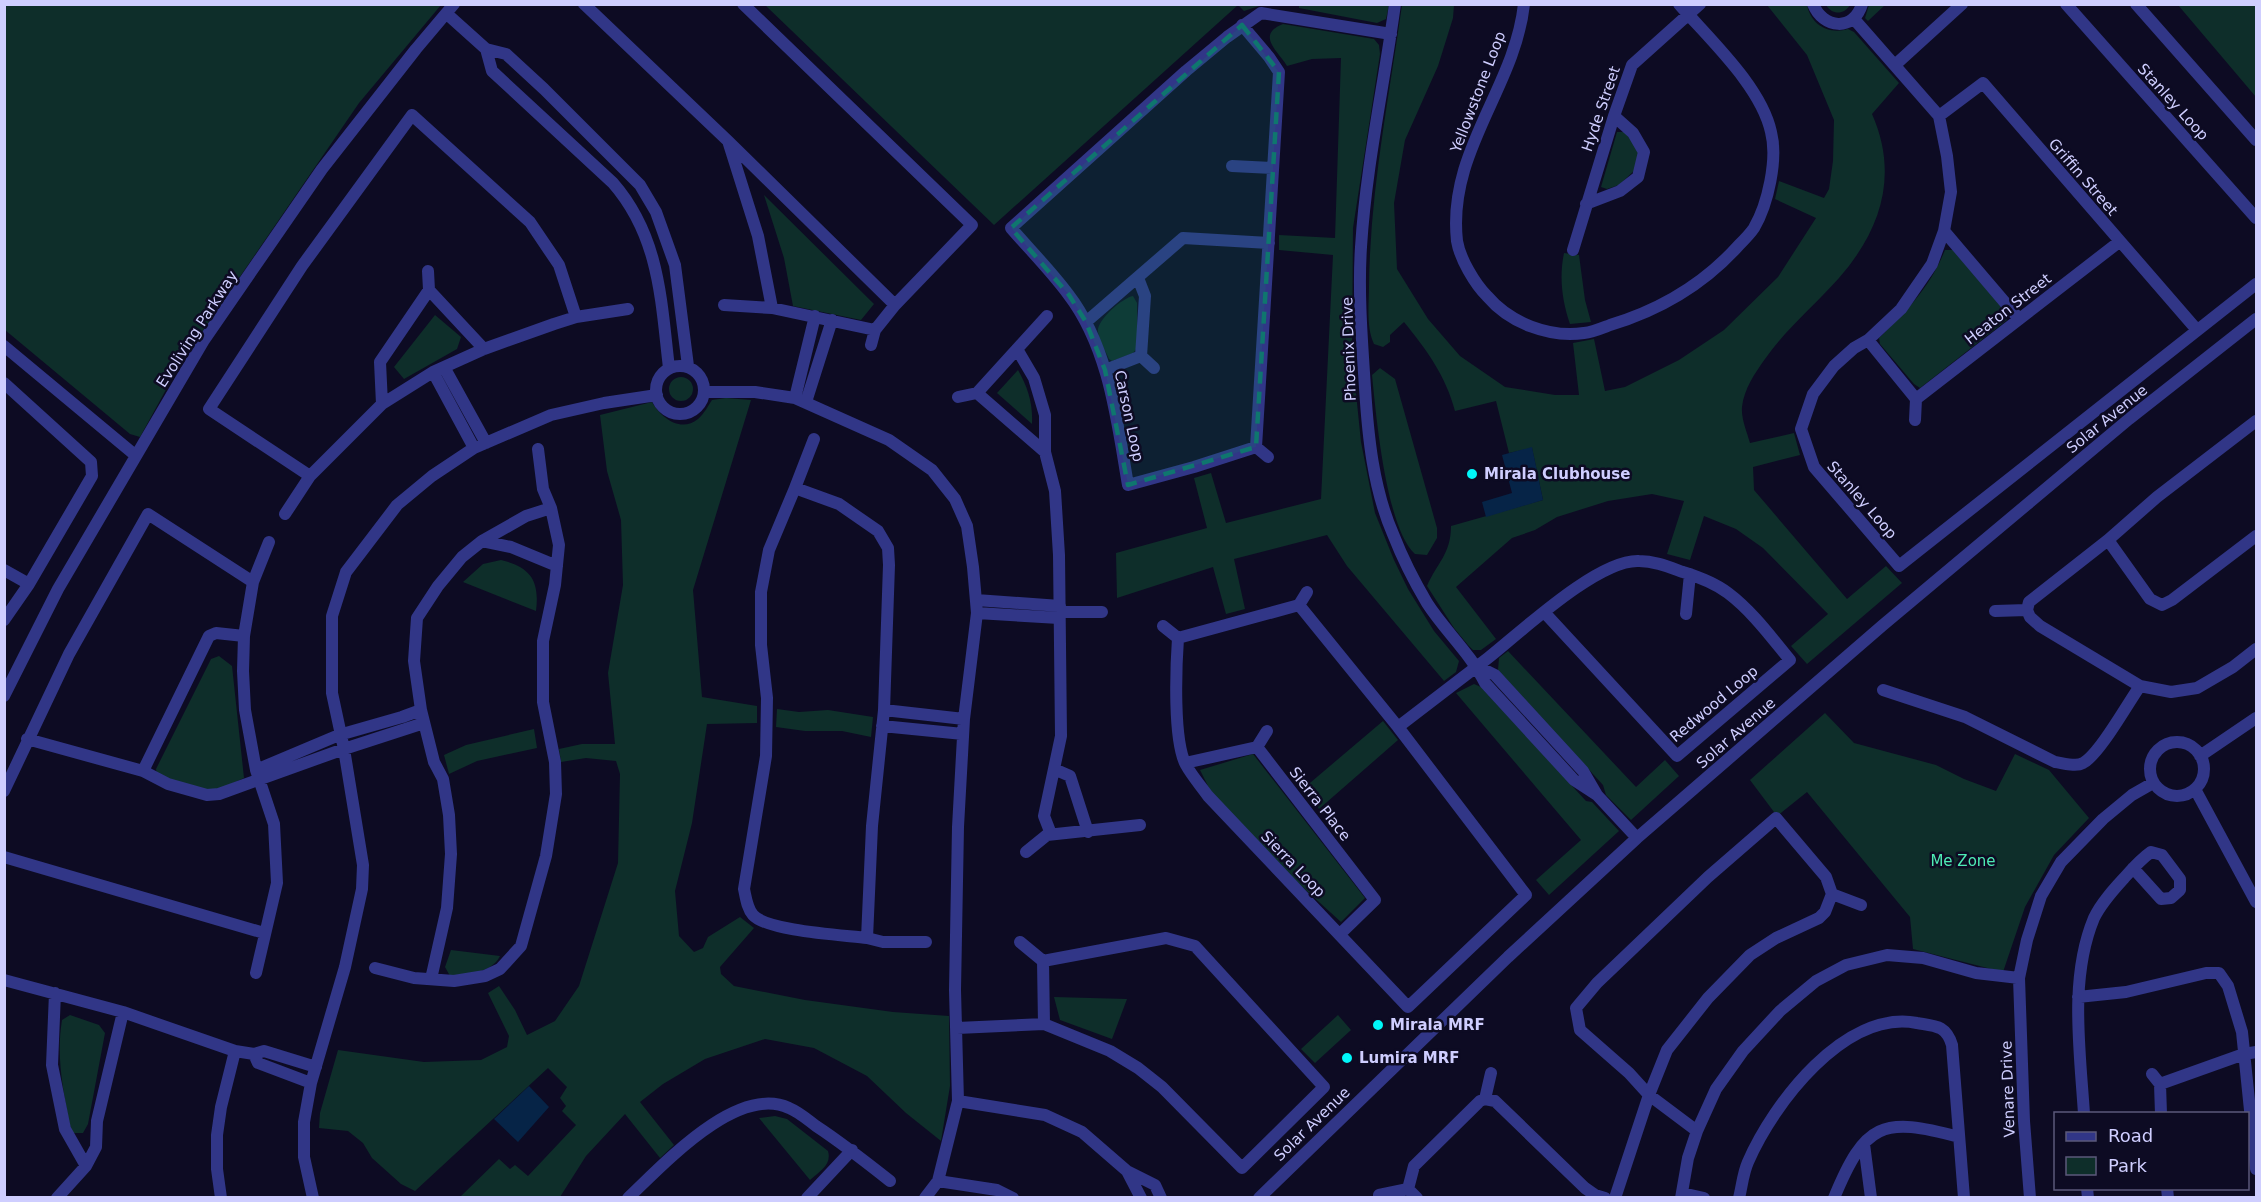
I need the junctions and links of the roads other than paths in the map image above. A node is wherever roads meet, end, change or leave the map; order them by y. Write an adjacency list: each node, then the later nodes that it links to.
1 (584, 4): 22 (street)
2 (743, 4): 36 (street)
3 (1395, 4): 16 (street, Phoenix Drive)
4 (1524, 4): 13 (street, Yellowstone Loop)
5 (1679, 4): 13 (street, Yellowstone Loop)
6 (1700, 4): 13 (street, Hyde Street)
7 (1813, 4): 14 (street)
8 (1862, 4): 14 (street)
9 (1962, 4): 18 (street)
10 (2067, 4): 26 (street, Stanley Loop)
11 (2136, 4): 21 (street)
12 (450, 9): 17 (street); 75 (street, Evoliving Parkway)
13 (1688, 15): 19 (street, Hyde Street)
14 (1854, 19): 18 (street, Stanley Loop)
15 (1242, 25): 16 (street, Carson Loop); 24 (street); 45 (street, Carson Loop)
16 (1391, 34): 105 (street, Phoenix Drive)
17 (486, 49): 54 (street); 55 (street)
18 (1895, 65): 20 (street, Stanley Loop)
19 (1614, 116): 25 (street, Hyde Street); 25 (street)
20 (1939, 116): 27 (street, Stanley Loop); 28 (street, Griffin Street)
21 (2256, 140)
22 (728, 141): 36 (street); 37 (street)
23 (1232, 166): 24 (street)
24 (1273, 168): 29 (street)
25 (1586, 204): 30 (street, Hyde Street)
26 (2256, 218)
27 (1944, 231): 42 (street); 48 (street, Stanley Loop)
28 (2119, 242): 42 (street, Heaton Street); 47 (street, Griffin Street)
29 (1269, 243): 32 (street); 71 (street)
30 (1573, 250)
31 (428, 271): 34 (street)
32 (1138, 278): 45 (street); 53 (street)
33 (2256, 284): 47 (street, Stanley Loop)
34 (429, 290): 51 (street); 66 (street)
35 (724, 305): 37 (street)
36 (895, 305): 46 (street)
37 (772, 308): 40 (street)
38 (628, 309): 39 (street)
39 (576, 316): 51 (street); 77 (street)
40 (815, 316): 44 (street); 65 (street)
41 (1047, 316): 52 (street)
42 (2019, 319): 64 (street, Heaton Street)
43 (2256, 319): 133 (street, Solar Avenue)
44 (832, 320): 46 (street); 65 (street)
45 (1086, 322): 58 (street, Carson Loop)
46 (875, 330): 49 (street)
47 (2197, 330): 48 (street, Stanley Loop)
48 (1868, 340): 64 (street)
49 (872, 345)
50 (4, 346): 75 (street)
51 (484, 349): 57 (street)
52 (1017, 349): 61 (street); 74 (street)
53 (1141, 356): 56 (street); 58 (street)
54 (688, 366): 55 (street); 60 (street)
55 (669, 368): 62 (street)
56 (1154, 368)
57 (439, 370): 66 (street); 70 (street); 72 (street)
58 (1105, 370): 71 (street, Carson Loop)
59 (4, 383): 89 (street)
60 (704, 392): 62 (street); 65 (street)
61 (976, 393): 63 (street); 74 (street)
62 (657, 395): 70 (street)
63 (958, 397)
64 (1916, 399): 67 (street)
65 (801, 400): 91 (street)
66 (382, 404): 77 (street)
67 (1915, 420)
68 (2256, 421): 82 (street)
69 (814, 439): 78 (street)
70 (486, 443): 72 (street)
71 (1256, 447): 76 (street)
72 (474, 448): 118 (street)
73 (538, 449): 79 (street)
74 (1045, 452): 95 (street)
75 (135, 455): 108 (street, Evoliving Parkway)
76 (1268, 457)
77 (310, 476): 80 (street)
78 (795, 488): 110 (street); 142 (street)
79 (550, 508): 83 (street); 85 (street)
80 (285, 514)
81 (2256, 536): 82 (street)
82 (2108, 540): 93 (street)
83 (482, 541): 85 (street); 109 (street)
84 (269, 542): 88 (street)
85 (557, 566): 149 (street)
86 (4, 570): 89 (street)
87 (1690, 574): 97 (street, Redwood Loop); 97 (street, Redwood Loop); 99 (street)
88 (253, 582): 102 (street); 119 (street)
89 (29, 584): 100 (street)
90 (1307, 592): 92 (street)
91 (976, 600): 95 (street); 98 (street)
92 (1299, 605): 103 (street); 115 (street, Sierra Loop)
93 (2027, 610): 94 (street); 106 (street)
94 (1995, 611)
95 (1060, 612): 96 (street); 98 (street); 124 (street)
96 (1102, 612)
97 (1544, 612): 105 (street, Redwood Loop)
98 (977, 614): 112 (street)
99 (1686, 614)
100 (4, 620)
101 (1163, 626): 103 (street)
102 (244, 636): 125 (street); 126 (street)
103 (1178, 638): 123 (street, Sierra Loop)
104 (2256, 649): 106 (street)
105 (1477, 666): 115 (street, Redwood Loop); 133 (street, Phoenix Drive)
106 (2140, 686): 107 (street)
107 (1883, 690)
108 (4, 696)
109 (421, 710): 113 (street); 118 (street)
110 (884, 710): 112 (street); 114 (street)
111 (2256, 718): 122 (street)
112 (964, 719): 117 (street)
113 (424, 723): 121 (street); 149 (street)
114 (882, 726): 117 (street); 142 (street)
115 (1398, 727): 141 (street, Sierra Loop)
116 (1268, 731): 120 (street)
117 (963, 734): 155 (street)
118 (339, 735): 121 (street); 126 (street)
119 (27, 739): 125 (street); 129 (street)
120 (1257, 747): 123 (street); 141 (street, Sierra Place)
121 (344, 748): 126 (street); 159 (street)
122 (2200, 756): 127 (street); 128 (street)
123 (1185, 763): 141 (street, Sierra Loop)
124 (1054, 769): 131 (street); 132 (street)
125 (143, 771): 126 (street)
126 (259, 775): 140 (street)
127 (2153, 783): 128 (street); 148 (street, Venare Drive)
128 (2195, 789): 138 (street)
129 (4, 791)
130 (1140, 825): 131 (street)
131 (1088, 832): 132 (street)
132 (1051, 834): 134 (street)
133 (1637, 838): 190 (street, Solar Avenue)
134 (1026, 852)
135 (4, 857): 140 (street)
136 (2133, 868): 152 (street)
137 (1832, 894): 139 (street); 164 (street); 164 (street)
138 (2256, 902)
139 (1861, 905)
140 (264, 933): 147 (street)
141 (1341, 934)
142 (867, 938): 143 (street)
143 (926, 942)
144 (1020, 942): 145 (street)
145 (1043, 961): 154 (street); 154 (street)
146 (375, 968): 149 (street)
147 (256, 973)
148 (2019, 978): 169 (street); 198 (street, Venare Drive)
149 (431, 979)
150 (4, 981): 151 (street)
151 (55, 993): 153 (street); 173 (street)
152 (2078, 996): 157 (street); 167 (street)
153 (123, 1012): 156 (street); 173 (street)
154 (1044, 1024): 155 (street)
155 (957, 1028): 166 (street)
156 (234, 1051): 158 (street); 182 (street)
157 (2250, 1053): 163 (street); 174 (street)
158 (254, 1054): 159 (street); 162 (street)
159 (316, 1067): 162 (street)
160 (1491, 1073): 165 (street)
161 (2152, 1074): 163 (street)
162 (311, 1083): 183 (street)
163 (2160, 1084): 168 (street)
164 (1649, 1095): 169 (street); 192 (street)
165 (1485, 1099): 178 (street); 191 (street)
166 (958, 1101): 175 (street); 177 (street)
167 (2084, 1112)
168 (2161, 1112)
169 (1696, 1131): 180 (street)
170 (1959, 1137): 171 (street); 194 (street); 197 (street)
171 (1864, 1144): 195 (street); 196 (street)
172 (852, 1150): 176 (street); 184 (street); 185 (street)
173 (86, 1166): 181 (street)
174 (2256, 1169)
175 (1126, 1171): 188 (street); 189 (street)
176 (890, 1181)
177 (938, 1181): 186 (street); 187 (street)
178 (1413, 1193): 179 (street)
179 (1379, 1195)
180 (1682, 1195): 193 (street)
181 (57, 1197)
182 (221, 1197)
183 (313, 1197)
184 (628, 1197)
185 (807, 1197)
186 (925, 1197)
187 (1012, 1197)
188 (1141, 1197)
189 (1161, 1197)
190 (1259, 1197)
191 (1605, 1197)
192 (1615, 1197)
193 (1704, 1197)
194 (1739, 1197)
195 (1834, 1197)
196 (1871, 1197)
197 (1964, 1197)
198 (2030, 1197)

